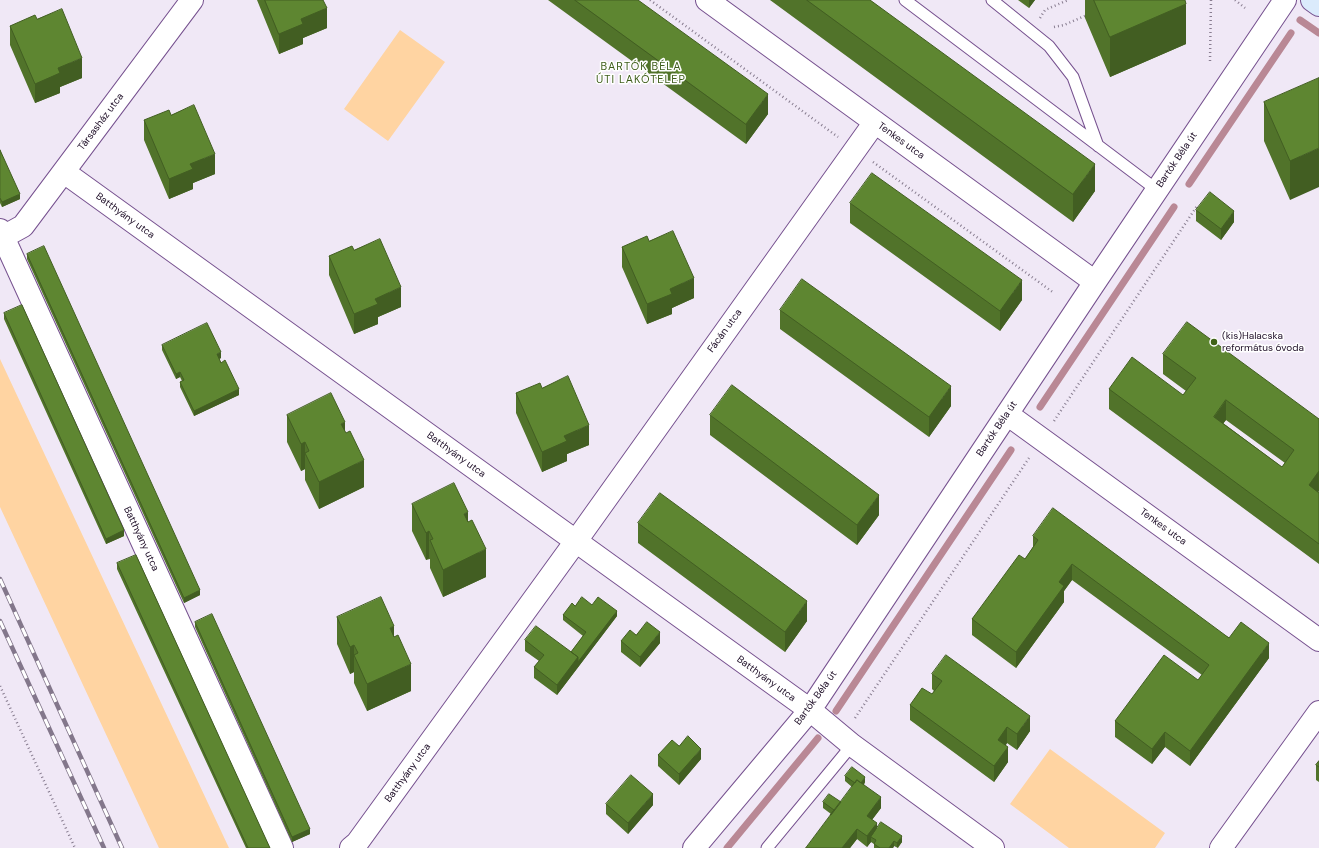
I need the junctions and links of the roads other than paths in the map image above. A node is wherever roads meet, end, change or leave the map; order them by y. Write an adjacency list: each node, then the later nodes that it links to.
1 (192, 0): 10 (street, Társasház utca)
2 (707, 0): 8 (street, Tenkes utca)
3 (905, 0): 9 (lane)
4 (992, 0): 9 (lane)
5 (1285, 0): 11 (street, Bartók Béla út)
6 (1312, 0): 7 (main road)
7 (1319, 5)
8 (875, 122): 13 (street, Tenkes utca); 15 (street, Fácán utca)
9 (1098, 146): 11 (lane)
10 (64, 172): 12 (street, Társasház utca); 15 (street, Batthyány utca)
11 (1157, 190): 13 (street, Bartók Béla út)
12 (2, 234): 20 (street, Batthyány utca)
13 (1095, 282): 14 (street, Bartók Béla út)
14 (1007, 414): 16 (street, Tenkes utca); 17 (street, Bartók Béla út)
15 (576, 541): 17 (street, Batthyány utca); 21 (street, Batthyány utca)
16 (1319, 640)
17 (810, 710): 19 (street, Batthyány utca); 22 (street, Bartók Béla út)
18 (1319, 712): 25 (street)
19 (852, 745): 23 (lane); 24 (street, Batthyány utca)
20 (282, 848)
21 (351, 848)
22 (694, 848)
23 (767, 848)
24 (993, 848)
25 (1221, 848)

